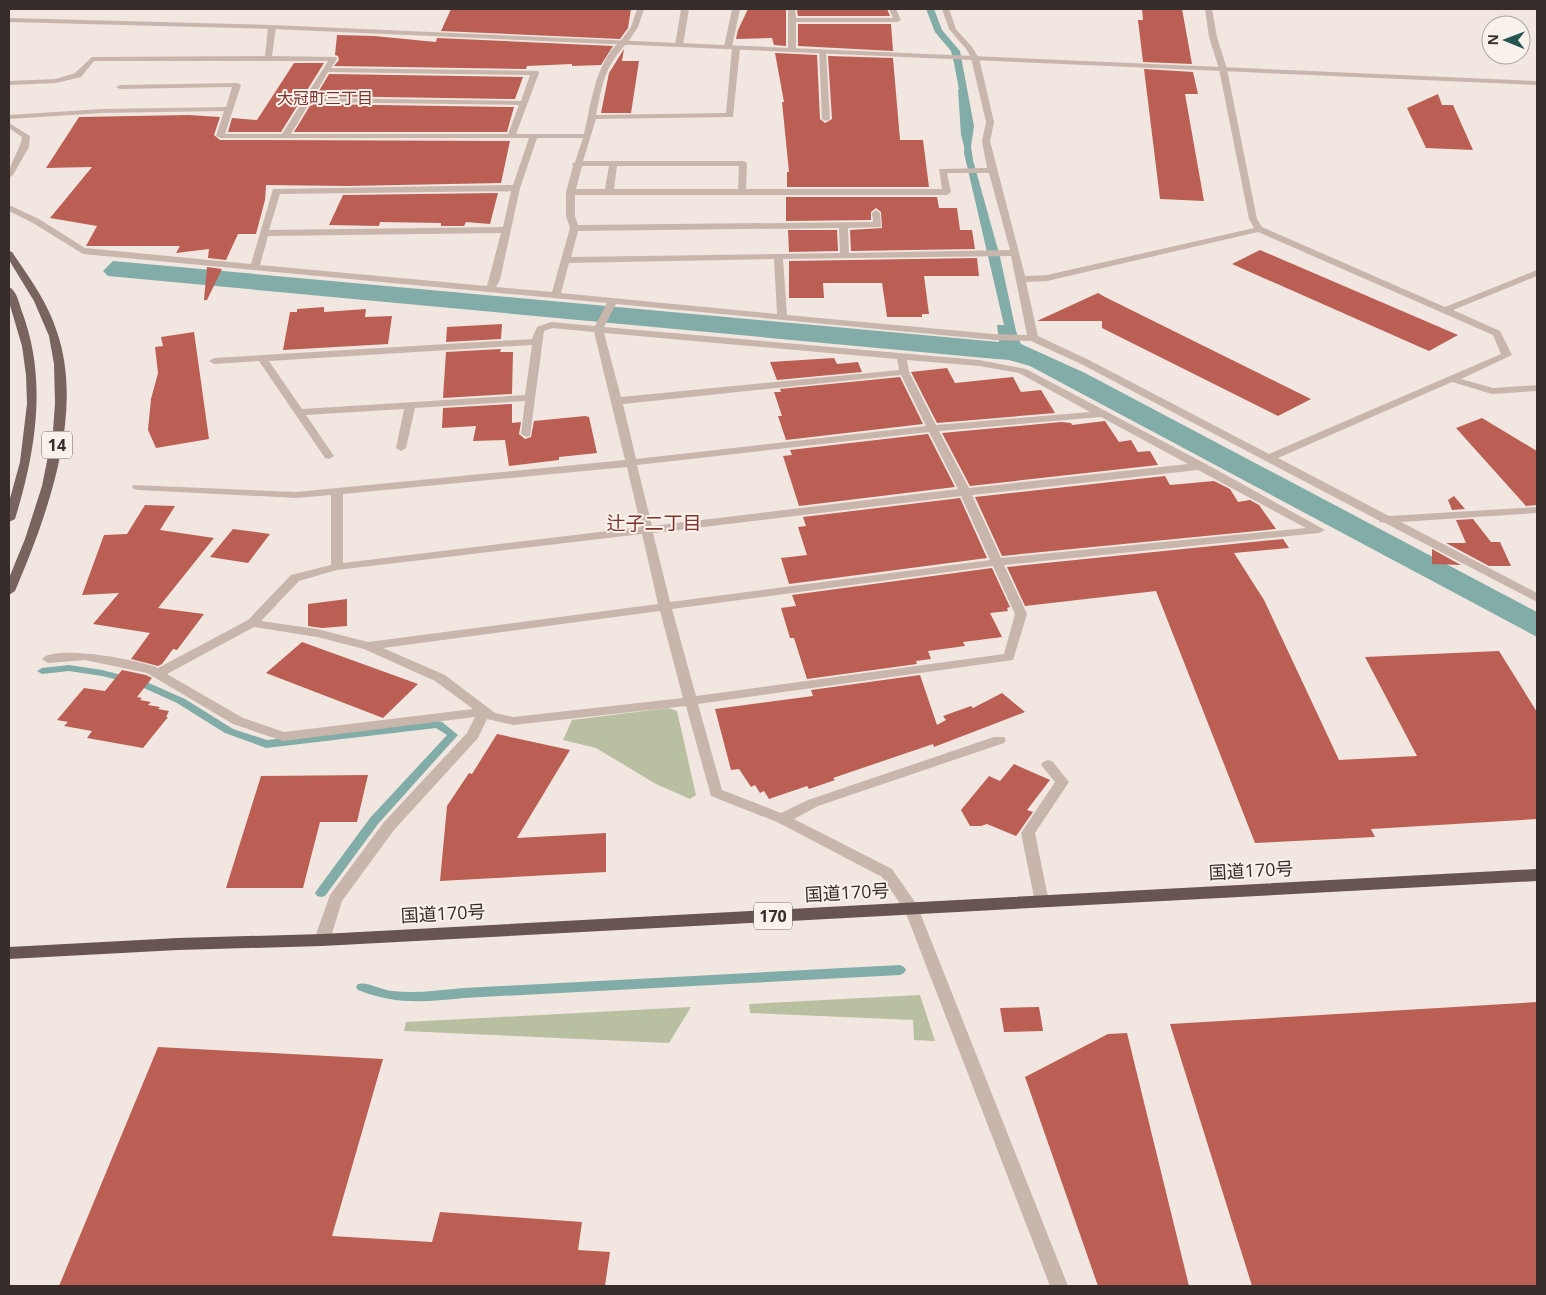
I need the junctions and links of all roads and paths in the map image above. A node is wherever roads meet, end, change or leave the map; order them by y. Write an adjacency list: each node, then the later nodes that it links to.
1 (640, 9): 11 (street)
2 (685, 9): 12 (street)
3 (736, 9): 13 (street)
4 (792, 9): 9 (street)
5 (893, 9): 9 (street)
6 (946, 9): 17 (street)
7 (1208, 9): 18 (street)
8 (9, 20): 10 (street)
9 (792, 20): 14 (street)
10 (272, 27): 11 (street); 16 (street)
11 (623, 43): 12 (street); 26 (street)
12 (679, 45): 13 (street)
13 (732, 48): 14 (street); 26 (street)
14 (792, 50): 15 (street)
15 (822, 51): 17 (street); 28 (street)
16 (268, 58): 19 (street); 20 (street)
17 (972, 58): 18 (street); 36 (street)
18 (1223, 69): 21 (street); 46 (street)
19 (327, 70): 23 (street); 24 (street)
20 (9, 83)
21 (1537, 83)
22 (120, 87): 25 (street)
23 (307, 100): 24 (street); 30 (street)
24 (524, 103): 31 (street)
25 (229, 109): 27 (street); 30 (street)
26 (592, 116): 33 (street)
27 (9, 117)
28 (826, 119)
29 (9, 125): 37 (street)
30 (285, 136): 31 (street)
31 (511, 136): 32 (street)
32 (534, 136): 33 (street); 38 (street)
33 (587, 136): 34 (street)
34 (576, 164): 35 (street); 40 (street)
35 (613, 164): 39 (street); 41 (street)
36 (992, 170): 39 (street); 49 (street)
37 (9, 175)
38 (516, 188): 47 (street); 48 (street)
39 (742, 191): 41 (street)
40 (570, 192): 41 (street); 45 (street)
41 (608, 192)
42 (9, 208): 54 (street)
43 (876, 213): 44 (street)
44 (843, 225): 45 (street); 51 (street)
45 (574, 228): 53 (street)
46 (1259, 229): 56 (street); 61 (street)
47 (507, 230): 48 (street); 58 (street)
48 (264, 233): 54 (street)
49 (1015, 253): 51 (street); 56 (street)
50 (9, 254): 93 (main road, 14)
51 (844, 256): 52 (street)
52 (778, 257): 53 (street); 62 (street)
53 (565, 260): 59 (street)
54 (255, 266): 58 (street)
55 (1537, 273): 61 (street)
56 (1022, 279): 64 (street)
57 (9, 290): 88 (main road, 14)
58 (490, 290): 59 (street)
59 (555, 296): 60 (street)
60 (611, 304): 62 (street); 63 (street)
61 (1446, 310): 70 (street)
62 (782, 318): 64 (street)
63 (599, 326): 65 (street); 66 (street); 73 (street)
64 (1028, 338): 81 (street)
65 (536, 342): 67 (street); 72 (street)
66 (902, 356): 69 (street); 76 (street)
67 (262, 358): 68 (street); 75 (street)
68 (214, 361)
69 (904, 372): 73 (street); 77 (street)
70 (1452, 379): 71 (street); 81 (street)
71 (1537, 388)
72 (530, 398): 74 (street); 78 (street)
73 (617, 401): 82 (street)
74 (410, 405): 75 (street); 79 (street)
75 (299, 412): 80 (street)
76 (1102, 414): 77 (street); 83 (street)
77 (934, 428): 82 (street); 86 (street)
78 (526, 434)
79 (401, 448)
80 (329, 456)
81 (1269, 458): 89 (street)
82 (630, 463): 85 (street); 90 (street)
83 (1202, 466): 86 (street); 91 (street)
84 (138, 487): 85 (street)
85 (337, 492): 92 (street)
86 (965, 492): 90 (street); 91 (street)
87 (1537, 510): 89 (street)
88 (9, 519)
89 (1384, 520): 94 (street)
90 (646, 531): 92 (street); 95 (street)
91 (998, 562): 95 (street); 100 (street)
92 (336, 567): 96 (street)
93 (9, 591)
94 (1537, 598)
95 (665, 607): 97 (street); 100 (street)
96 (252, 623): 97 (street); 99 (street)
97 (368, 646): 101 (street)
98 (48, 659): 99 (street)
99 (157, 674): 101 (street)
100 (690, 702): 101 (street); 104 (street)
101 (484, 712): 108 (street)
102 (999, 740): 104 (street)
103 (1048, 765): 106 (street)
104 (782, 819): 107 (street)
105 (1537, 875): 106 (highway, 国道170号 / 170)
106 (1042, 902): 107 (highway, 国道170号 / 170)
107 (912, 909): 108 (highway, 国道170号 / 170); 110 (street)
108 (322, 940): 109 (highway, 国道170号 / 170)
109 (9, 953)
110 (1059, 1286)

